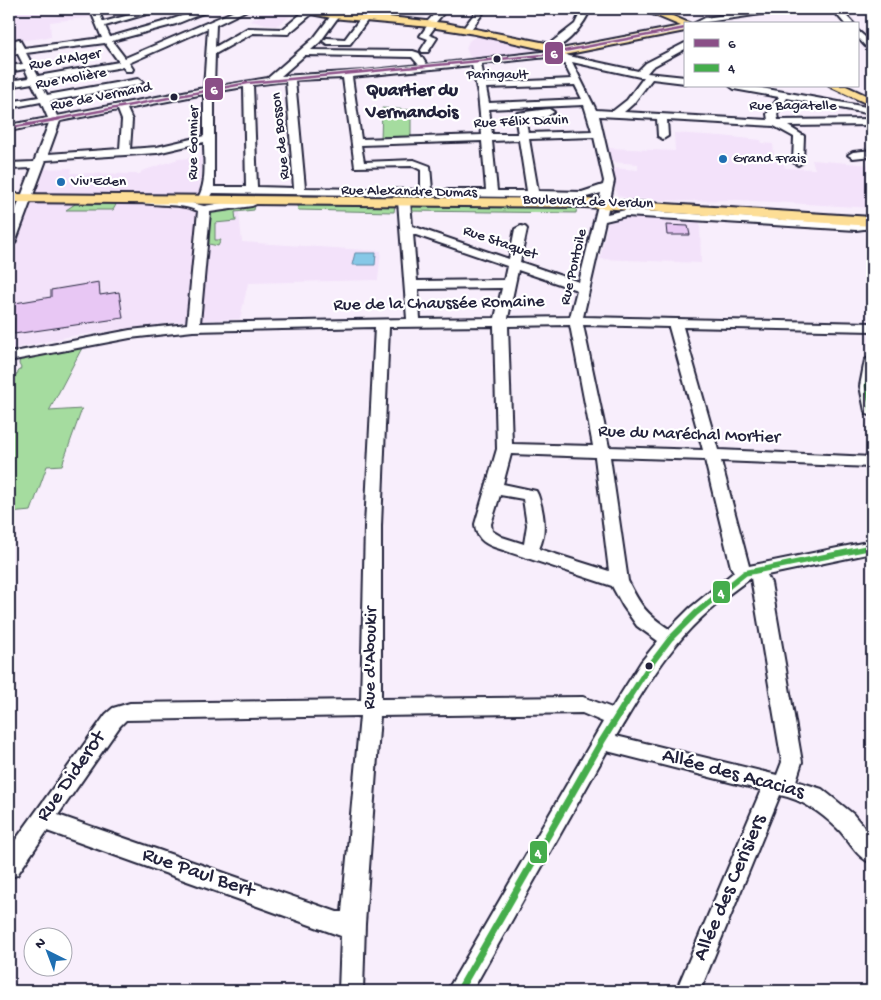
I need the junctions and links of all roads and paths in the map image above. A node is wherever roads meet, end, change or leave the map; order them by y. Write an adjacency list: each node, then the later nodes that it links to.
1 (94, 9): 22 (street)
2 (160, 9): 22 (street)
3 (209, 9): 26 (street)
4 (245, 9): 19 (street, Rue d'Alger)
5 (443, 9): 21 (street)
6 (474, 9): 7 (street)
7 (482, 9): 24 (street)
8 (586, 9): 36 (street)
9 (650, 9): 20 (main road)
10 (708, 9): 17 (street)
11 (781, 9): 17 (street)
12 (836, 9): 18 (street)
13 (305, 10): 15 (main road); 35 (street)
14 (382, 11): 16 (street)
15 (337, 12): 16 (main road); 27 (street)
16 (362, 13): 21 (main road); 27 (street)
17 (701, 22)
18 (848, 22)
19 (212, 23): 35 (street, Rue Gonnier); 38 (street, Rue d'Alger)
20 (684, 23)
21 (431, 24): 24 (main road); 29 (street)
22 (101, 26): 26 (street)
23 (684, 28): 36 (main road)
24 (466, 30): 36 (main road)
25 (863, 37): 31 (street)
26 (107, 40): 32 (street); 38 (street)
27 (317, 40): 34 (street)
28 (16, 41): 32 (street)
29 (423, 43)
30 (684, 46): 44 (street)
31 (872, 48)
32 (20, 51): 33 (street); 39 (street)
33 (9, 52)
34 (305, 52): 40 (street); 48 (street)
35 (211, 53): 56 (street, Rue Gonnier)
36 (558, 53): 37 (street, Rue de Vermand); 44 (street); 50 (street, Rue Pontoile)
37 (476, 62): 40 (street, Rue de Vermand); 53 (street)
38 (125, 63): 46 (street, Rue d'Alger); 57 (street)
39 (28, 66): 42 (street); 46 (street)
40 (425, 68): 43 (street, Rue de Vermand)
41 (684, 68): 47 (street)
42 (9, 69)
43 (347, 75): 45 (street, Rue de Vermand); 79 (street)
44 (645, 75): 47 (street); 68 (street)
45 (290, 78): 48 (street, Rue de Vermand); 87 (street, Rue de Bosson)
46 (34, 79): 52 (street, Rue d'Alger); 59 (street)
47 (672, 79): 49 (street)
48 (271, 80): 51 (street, Rue de Vermand)
49 (684, 80)
50 (577, 82): 53 (street); 60 (street, Rue Pontoile)
51 (248, 83): 56 (street, Rue de Vermand); 93 (street)
52 (9, 84)
53 (481, 86): 63 (street)
54 (745, 88): 58 (street)
55 (840, 88): 61 (main road)
56 (209, 90): 57 (street, Rue de Vermand); 77 (street, Rue Gonnier)
57 (145, 91): 59 (street, Rue Molière); 64 (street, Rue de Vermand)
58 (785, 95): 65 (street); 72 (street)
59 (44, 99): 62 (street, Rue Molière); 70 (street)
60 (587, 102): 63 (street); 67 (street, Rue Pontoile)
61 (872, 102)
62 (9, 105)
63 (484, 106): 78 (street)
64 (121, 107): 70 (street, Rue de Vermand); 80 (street)
65 (872, 111)
66 (549, 112): 75 (street)
67 (593, 113): 68 (street, Rue Bagatelle); 74 (street, Rue Pontoile)
68 (618, 113): 69 (street, Rue Bagatelle)
69 (662, 116): 72 (street, Rue Bagatelle); 76 (street)
70 (54, 119): 73 (street, Rue de Vermand); 83 (street)
71 (872, 122): 72 (street, Rue Bagatelle)
72 (774, 123): 84 (street)
73 (9, 128)
74 (598, 134): 75 (street, Rue Félix Davin); 86 (street, Rue Pontoile)
75 (523, 136): 78 (street, Rue Félix Davin); 91 (street)
76 (663, 136)
77 (210, 138): 80 (street); 96 (street, Rue Gonnier)
78 (486, 138): 79 (street, Rue Félix Davin); 89 (street)
79 (356, 142): 88 (street)
80 (125, 152): 83 (street)
81 (872, 153): 82 (street)
82 (853, 155)
83 (41, 161): 85 (street); 92 (street)
84 (798, 162)
85 (9, 166)
86 (609, 186): 91 (street, Rue Alexandre Dumas); 98 (street, Rue Pontoile)
87 (300, 191): 88 (street, Rue Alexandre Dumas); 93 (street, Rue Alexandre Dumas)
88 (427, 193): 89 (street, Rue Alexandre Dumas)
89 (492, 193): 91 (street, Rue Alexandre Dumas)
90 (9, 194): 92 (main road, Rue Alexandre Dumas)
91 (533, 194)
92 (27, 196): 94 (main road); 95 (main road); 96 (main road, Rue Alexandre Dumas); 104 (street)
93 (256, 196): 95 (main road); 96 (street, Rue Alexandre Dumas); 96 (street); 97 (main road)
94 (9, 198)
95 (137, 199): 96 (street)
96 (206, 199): 97 (main road, Rue Alexandre Dumas); 114 (street, Rue Gonnier)
97 (404, 200): 98 (main road); 102 (street)
98 (605, 202): 99 (main road, Boulevard de Verdun); 100 (street, Rue Pontoile); 101 (main road)
99 (872, 215)
100 (601, 219): 101 (street, Boulevard de Verdun); 108 (street, Rue Pontoile)
101 (872, 224)
102 (406, 228): 105 (street, Rue Staquet); 107 (street)
103 (521, 229): 105 (street)
104 (9, 243)
105 (513, 265): 106 (street); 108 (street, Rue Staquet)
106 (509, 284): 107 (street); 110 (street)
107 (411, 286): 111 (street)
108 (584, 288): 109 (street, Rue Pontoile)
109 (576, 321): 110 (street, Rue de la Chaussée Romaine); 112 (street, Rue de la Chaussée Romaine); 120 (street)
110 (501, 322): 111 (street, Rue de la Chaussée Romaine); 119 (street)
111 (414, 323): 113 (street, Rue de la Chaussée Romaine)
112 (675, 323): 115 (street, Rue de la Chaussée Romaine); 121 (street, Allée des Cerisiers)
113 (382, 324): 114 (street, Rue de la Chaussée Romaine); 129 (street, Rue d'Aboukir)
114 (194, 327): 116 (street, Rue de la Chaussée Romaine)
115 (872, 327)
116 (9, 357)
117 (872, 360): 118 (street)
118 (872, 411)
119 (505, 449): 120 (street, Rue du Maréchal Mortier); 123 (street)
120 (602, 452): 121 (street, Rue du Maréchal Mortier); 127 (street)
121 (712, 455): 122 (street, Rue du Maréchal Mortier); 126 (street, Allée des Cerisiers)
122 (872, 462)
123 (494, 488): 125 (street); 125 (street)
124 (872, 548): 126 (street)
125 (527, 552): 127 (street)
126 (750, 572): 128 (street); 132 (street, Allée des Cerisiers)
127 (619, 581): 128 (street)
128 (670, 639): 130 (street)
129 (370, 709): 130 (street); 133 (street, Rue Diderot); 136 (street, Rue d'Aboukir)
130 (616, 718): 131 (street)
131 (602, 741): 132 (street, Allée des Acacias); 138 (street)
132 (779, 785): 134 (street, Allée des Acacias); 139 (street, Allée des Cerisiers)
133 (42, 820): 135 (street, Rue Diderot); 136 (street, Rue Paul Bert)
134 (872, 853)
135 (9, 867)
136 (354, 924): 137 (street, Rue d'Aboukir)
137 (351, 991)
138 (459, 991)
139 (688, 991)

